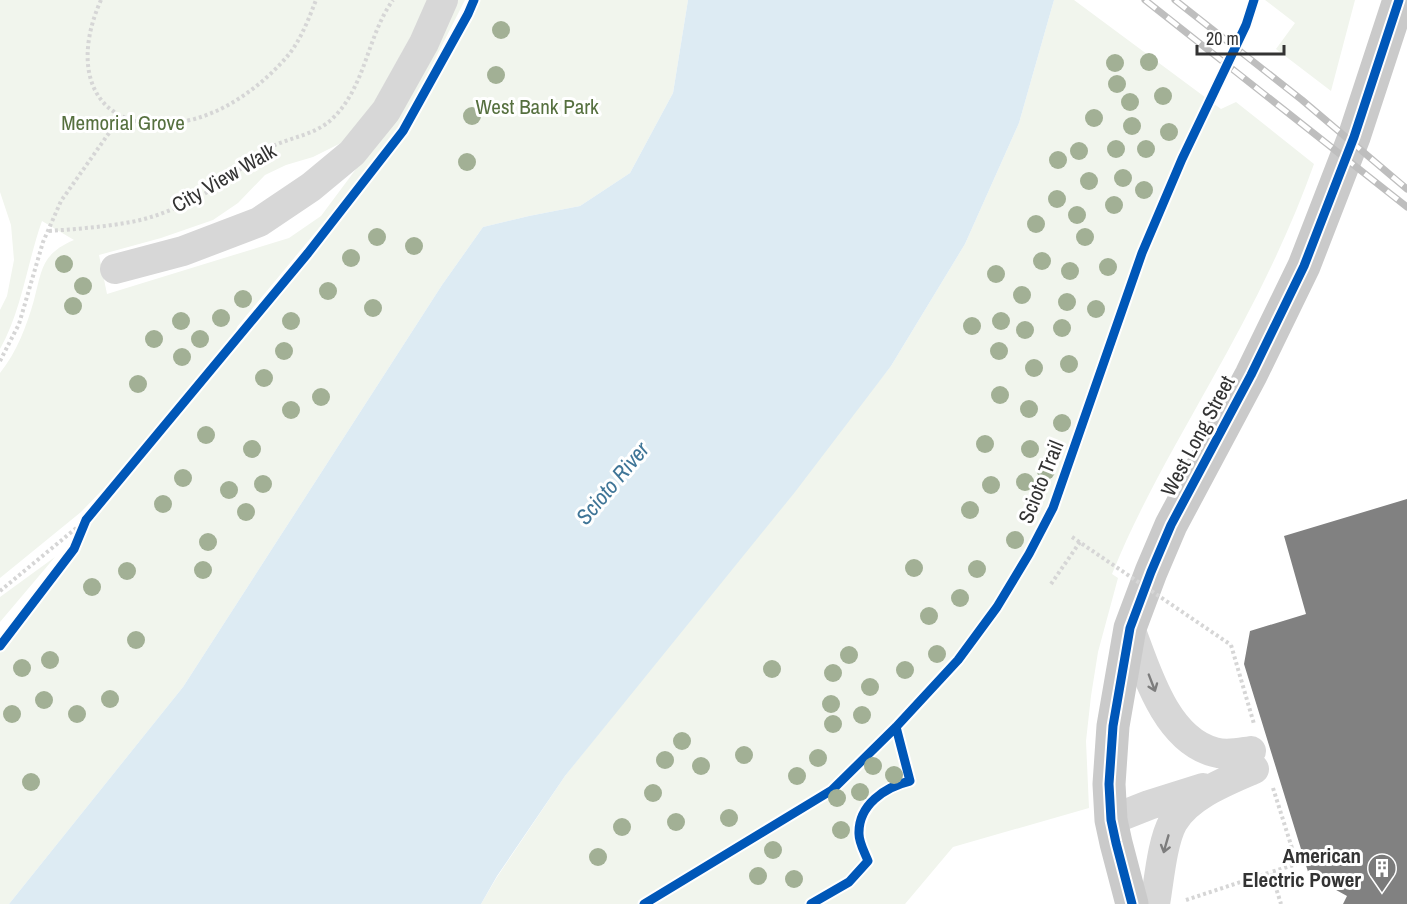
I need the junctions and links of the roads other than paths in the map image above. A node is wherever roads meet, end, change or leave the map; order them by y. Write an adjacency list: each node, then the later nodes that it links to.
1 (443, 0): 3 (lane)
2 (1399, 0): 4 (main road, West Long Street)
3 (115, 269)
4 (1130, 628): 5 (lane, one-way to 5); 6 (main road, West Long Street)
5 (1246, 766): 6 (lane); 8 (lane, one-way to 8)
6 (1112, 820): 7 (main road, West Long Street)
7 (1132, 904)
8 (1155, 904)

